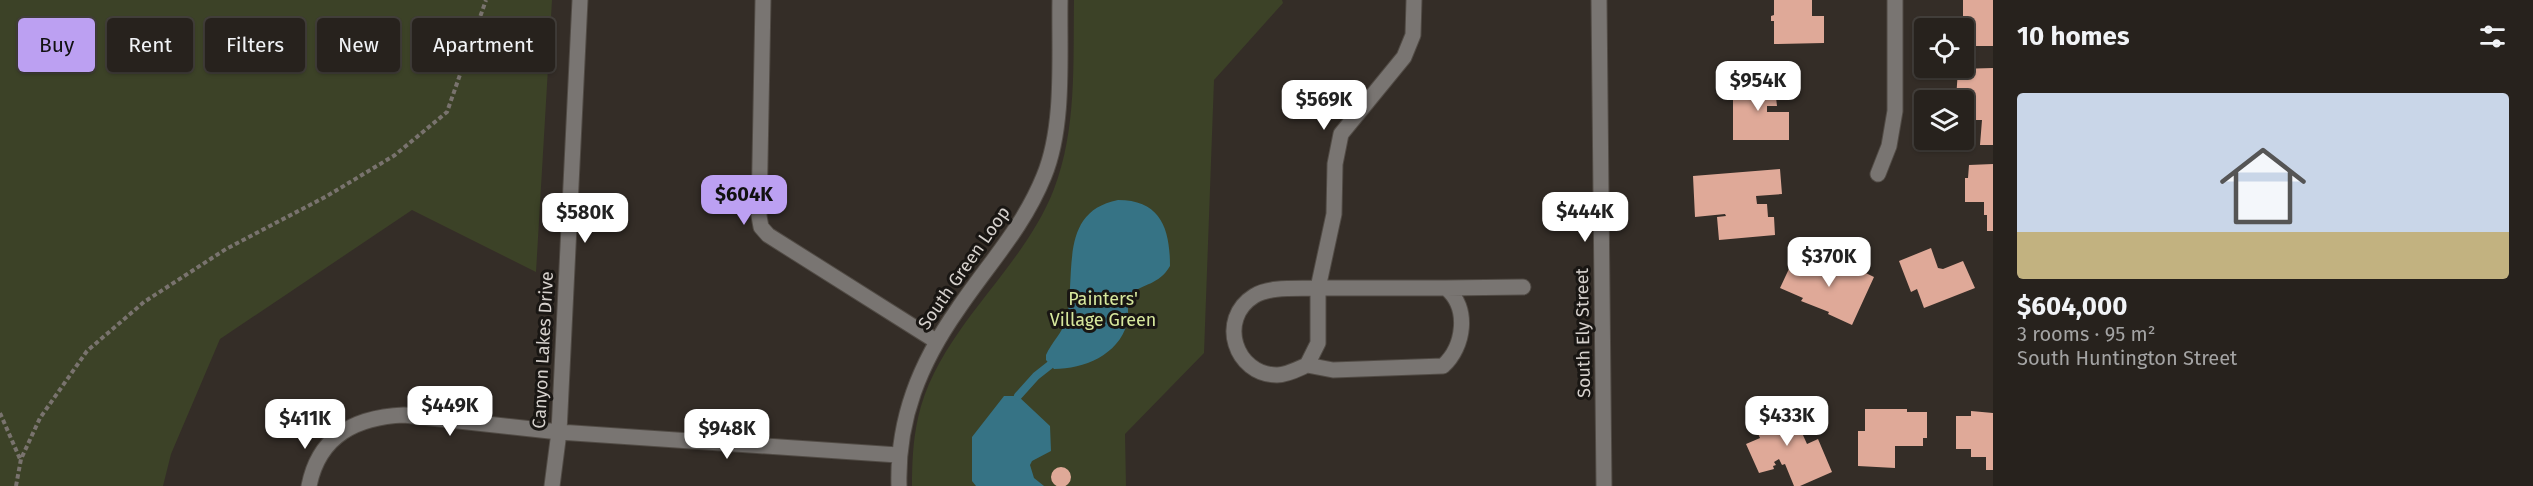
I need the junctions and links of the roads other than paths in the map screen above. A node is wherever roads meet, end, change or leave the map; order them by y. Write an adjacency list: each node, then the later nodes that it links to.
1 (580, 0): 13 (street, Canyon Lakes Drive)
2 (763, 0): 11 (street)
3 (1060, 0): 11 (street, South Green Loop)
4 (1414, 0): 9 (street)
5 (1599, 0): 18 (street, South Ely Street)
6 (1895, 0): 7 (street)
7 (1878, 174)
8 (1523, 287): 10 (street)
9 (1317, 288): 10 (street); 12 (street); 12 (street)
10 (1446, 288): 12 (street)
11 (936, 341): 14 (street, South Green Loop)
12 (1307, 365)
13 (559, 432): 14 (street); 15 (street); 16 (street, Canyon Lakes Drive)
14 (898, 455): 17 (street, South Green Loop)
15 (309, 486)
16 (552, 486)
17 (899, 486)
18 (1604, 486)

